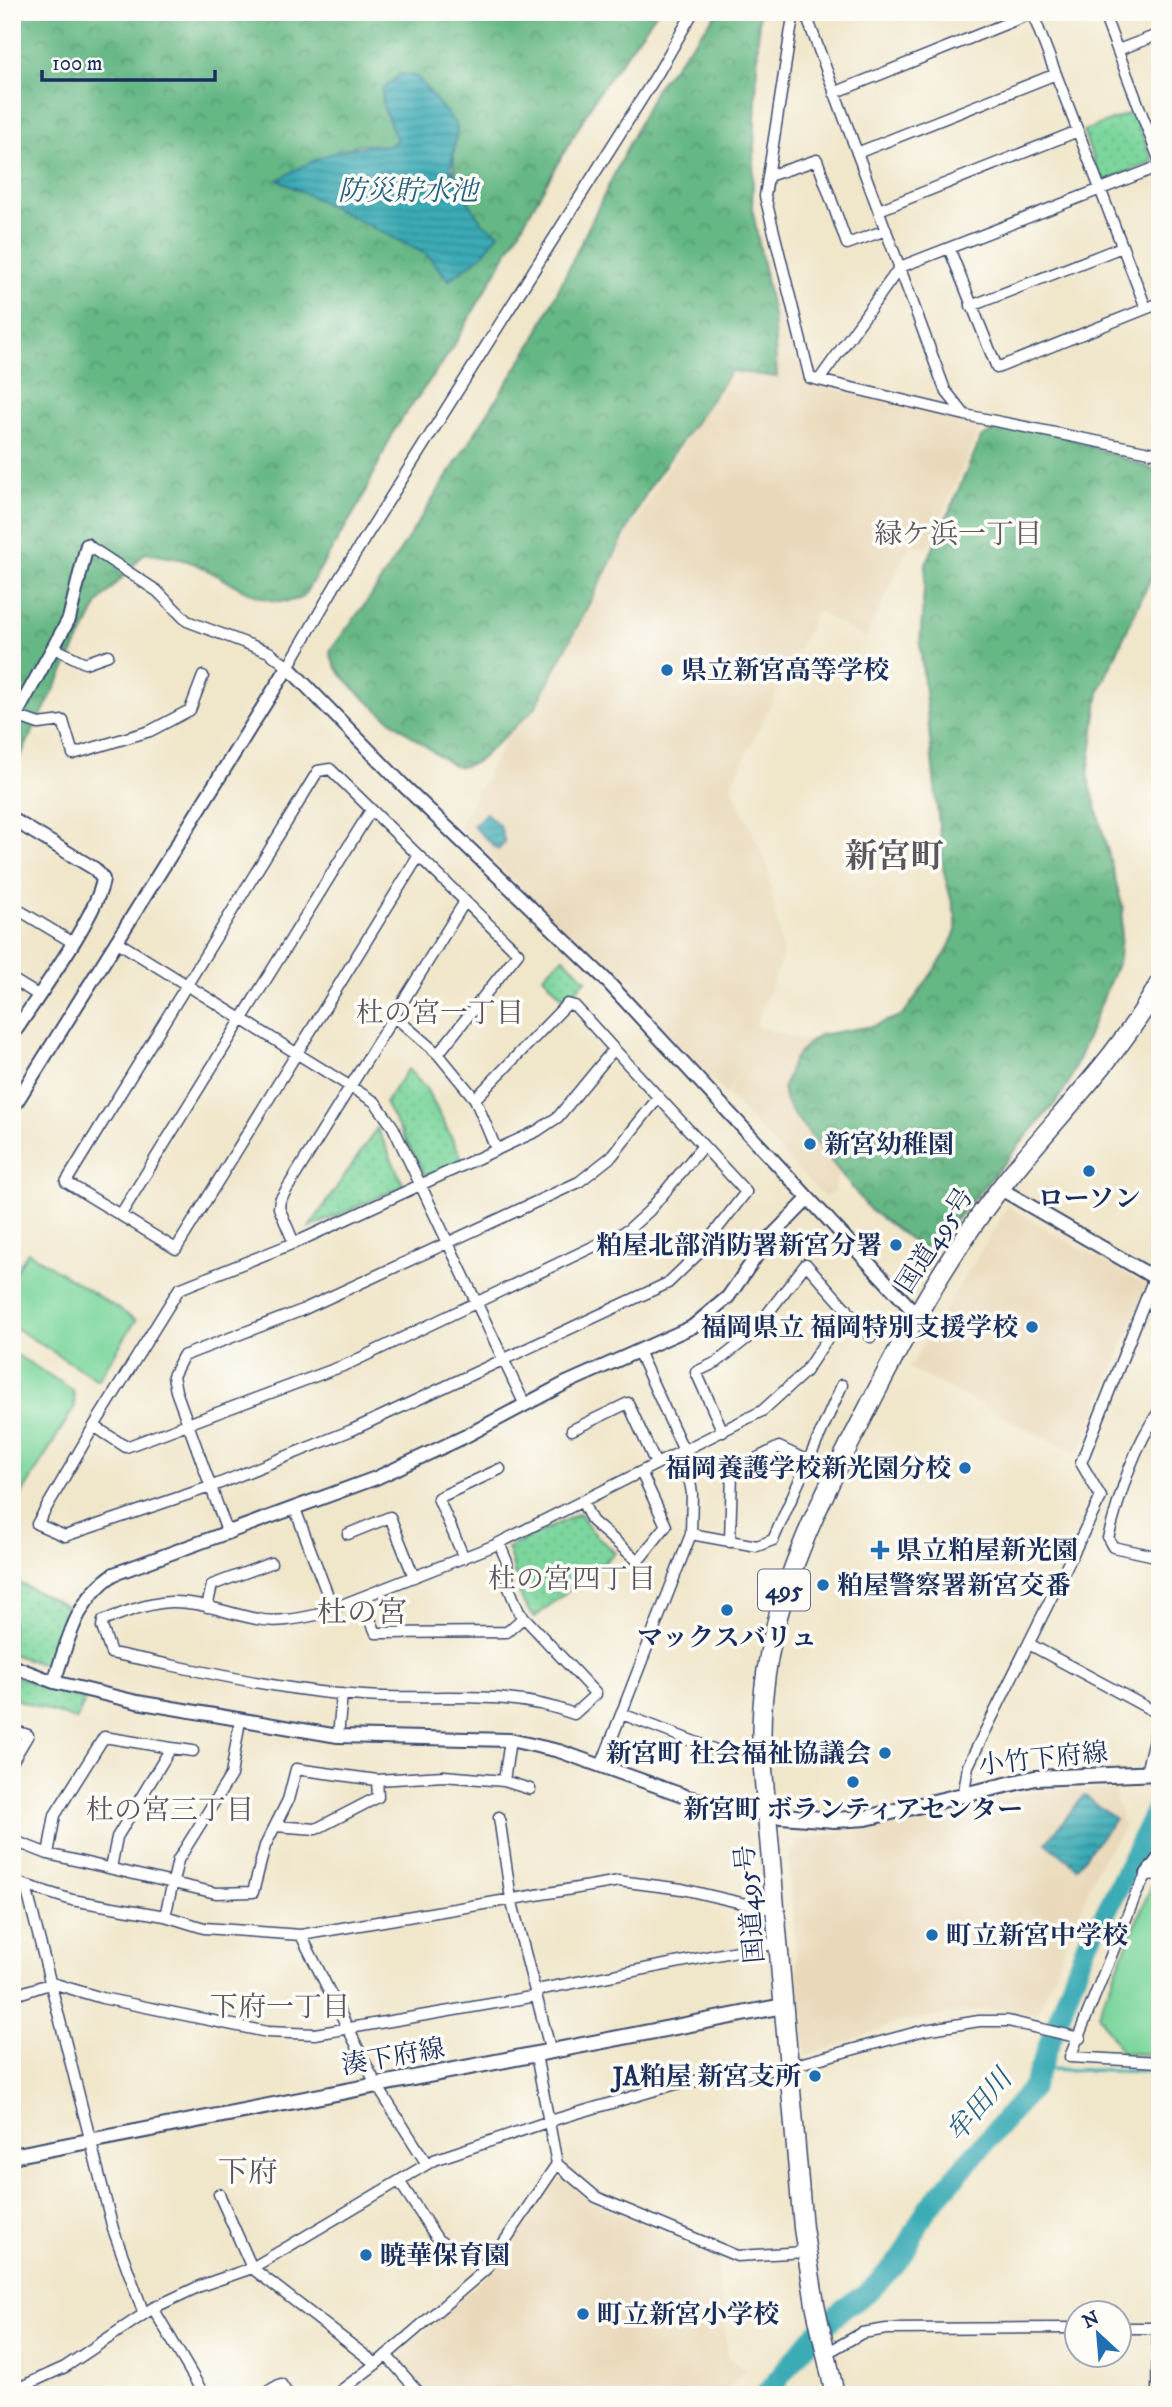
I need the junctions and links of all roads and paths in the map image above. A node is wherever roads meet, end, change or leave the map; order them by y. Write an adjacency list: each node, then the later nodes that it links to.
1 (693, 12): 29 (street)
2 (797, 12): 13 (street)
3 (805, 12): 9 (street)
4 (1103, 12): 7 (street)
5 (1033, 13): 8 (street); 9 (street)
6 (1160, 34): 7 (street)
7 (1118, 50): 12 (street)
8 (1056, 74): 10 (street); 11 (street)
9 (834, 93): 11 (street)
10 (1078, 131): 14 (street); 15 (street)
11 (857, 153): 15 (street)
12 (1160, 164): 14 (street)
13 (768, 176): 16 (street); 23 (street)
14 (1100, 189): 17 (street); 18 (street)
15 (878, 210): 16 (street)
16 (886, 230): 19 (street)
17 (1122, 247): 21 (street); 22 (street)
18 (949, 248): 19 (street); 21 (street)
19 (900, 267): 23 (street); 24 (street)
20 (1160, 303): 22 (street)
21 (971, 306): 22 (street)
22 (1146, 308)
23 (819, 380): 24 (street)
24 (965, 415): 25 (street)
25 (1160, 454)
26 (87, 545): 27 (street); 29 (street)
27 (54, 648): 28 (street); 31 (street)
28 (108, 654)
29 (288, 667): 37 (street); 57 (street)
30 (203, 676): 31 (street)
31 (14, 719)
32 (371, 810): 34 (street); 41 (street); 44 (street)
33 (12, 819): 38 (street)
34 (418, 857): 35 (street); 47 (street)
35 (464, 903): 43 (street); 48 (street)
36 (12, 906): 38 (street)
37 (116, 941): 41 (street); 52 (street)
38 (72, 942): 42 (street)
39 (12, 979): 42 (street)
40 (1160, 982): 56 (highway, 国道495号 / 495)
41 (188, 985): 44 (street); 58 (street)
42 (38, 995): 45 (street)
43 (395, 1017): 48 (street); 49 (street)
44 (242, 1020): 47 (street); 58 (street)
45 (12, 1036)
46 (614, 1049): 50 (street); 51 (street); 54 (street)
47 (297, 1052): 49 (street); 58 (street)
48 (438, 1054): 51 (street)
49 (351, 1086): 55 (street); 59 (street)
50 (657, 1098): 53 (street); 60 (street)
51 (475, 1099): 54 (street)
52 (12, 1109)
53 (702, 1147): 62 (street); 67 (street)
54 (496, 1149): 55 (street)
55 (420, 1185): 59 (street); 60 (street)
56 (999, 1188): 61 (street); 64 (highway, 国道495号 / 495)
57 (808, 1199): 64 (street); 66 (street)
58 (121, 1214)
59 (294, 1243): 72 (street)
60 (448, 1243): 62 (street); 71 (street)
61 (1157, 1280): 96 (street)
62 (476, 1302): 67 (street); 71 (street)
63 (847, 1309): 65 (street); 74 (street); 74 (street)
64 (916, 1314): 116 (highway, 国道495号 / 495)
65 (871, 1337)
66 (638, 1352): 69 (street); 75 (street)
67 (503, 1361): 69 (street); 80 (street)
68 (842, 1385): 76 (street)
69 (525, 1405): 82 (street)
70 (1160, 1409): 89 (street)
71 (189, 1423): 72 (street); 80 (street)
72 (94, 1426): 80 (street)
73 (572, 1430): 77 (street)
74 (723, 1432): 75 (street)
75 (684, 1451): 77 (street); 85 (street)
76 (808, 1461): 86 (street); 86 (street)
77 (656, 1464): 79 (street)
78 (500, 1469): 88 (street)
79 (641, 1472): 81 (street); 81 (street)
80 (214, 1486): 83 (street)
81 (582, 1501): 87 (street)
82 (295, 1509): 83 (street); 94 (street)
83 (228, 1534): 98 (street)
84 (348, 1534): 91 (street)
85 (691, 1534): 86 (street); 100 (street)
86 (730, 1542)
87 (499, 1543): 88 (street); 95 (street)
88 (464, 1558): 91 (street)
89 (1160, 1558)
90 (271, 1563): 93 (street)
91 (414, 1577): 92 (street)
92 (361, 1598): 94 (street); 95 (street)
93 (207, 1606): 94 (street); 99 (street)
94 (333, 1609)
95 (524, 1617): 99 (street)
96 (1030, 1644): 101 (street); 115 (street)
97 (12, 1666): 98 (street)
98 (54, 1682): 102 (street)
99 (342, 1694): 104 (street)
100 (622, 1714): 108 (street); 110 (street)
101 (1160, 1714): 111 (street)
102 (240, 1720): 104 (street); 125 (street)
103 (12, 1730): 109 (street)
104 (338, 1736): 105 (street)
105 (510, 1740): 110 (street); 113 (street)
106 (171, 1748): 107 (street); 120 (street); 122 (street)
107 (193, 1751)
108 (734, 1757)
109 (12, 1762)
110 (601, 1766): 116 (street)
111 (1153, 1773): 115 (main road, 小竹下府線)
112 (377, 1780): 113 (street); 118 (street); 118 (street)
113 (504, 1781): 114 (street)
114 (530, 1789)
115 (964, 1792): 116 (main road, 小竹下府線)
116 (768, 1815): 128 (highway, 国道495号 / 495)
117 (499, 1817): 127 (street)
118 (275, 1826): 125 (street)
119 (12, 1840): 120 (street)
120 (48, 1854): 122 (street)
121 (1160, 1857): 123 (street)
122 (111, 1868): 125 (street)
123 (1153, 1875): 137 (street)
124 (12, 1881): 126 (street)
125 (173, 1883): 129 (street)
126 (26, 1887): 129 (street); 132 (street)
127 (511, 1899): 128 (street); 130 (street); 133 (street)
128 (775, 1908): 131 (highway, 国道495号 / 495)
129 (165, 1916): 130 (street)
130 (300, 1935): 136 (street)
131 (778, 1944): 133 (street); 135 (highway, 国道495号 / 495)
132 (52, 1983): 134 (street); 136 (street); 144 (street)
133 (536, 1994): 136 (street); 138 (street)
134 (12, 1996)
135 (783, 2006): 138 (main road, 湊下府線); 141 (highway, 国道495号 / 495)
136 (349, 2031): 142 (street)
137 (1077, 2037): 140 (street); 141 (street)
138 (551, 2052): 139 (main road, 湊下府線)
139 (536, 2055): 142 (main road, 湊下府線); 143 (street)
140 (1160, 2062)
141 (788, 2067): 143 (street); 150 (highway, 国道495号 / 495)
142 (376, 2084): 144 (main road, 湊下府線); 146 (street)
143 (550, 2121): 146 (street); 147 (street)
144 (88, 2140): 145 (main road, 湊下府線); 153 (street)
145 (12, 2156)
146 (427, 2164): 148 (street)
147 (557, 2164): 150 (street); 152 (street)
148 (399, 2181): 151 (street); 152 (street)
149 (219, 2194): 151 (street)
150 (806, 2252): 157 (highway, 国道495号 / 495)
151 (252, 2268): 153 (street); 159 (street)
152 (486, 2269): 158 (street)
153 (148, 2311): 160 (street); 161 (street)
154 (1064, 2328): 157 (street)
155 (1134, 2328): 156 (street)
156 (1159, 2328): 167 (street)
157 (825, 2351): 166 (highway, 495)
158 (386, 2355): 159 (street); 165 (street)
159 (376, 2364): 164 (street)
160 (13, 2392)
161 (204, 2395)
162 (261, 2395): 163 (street)
163 (288, 2395)
164 (335, 2395)
165 (421, 2395)
166 (835, 2395)
167 (1157, 2395)

